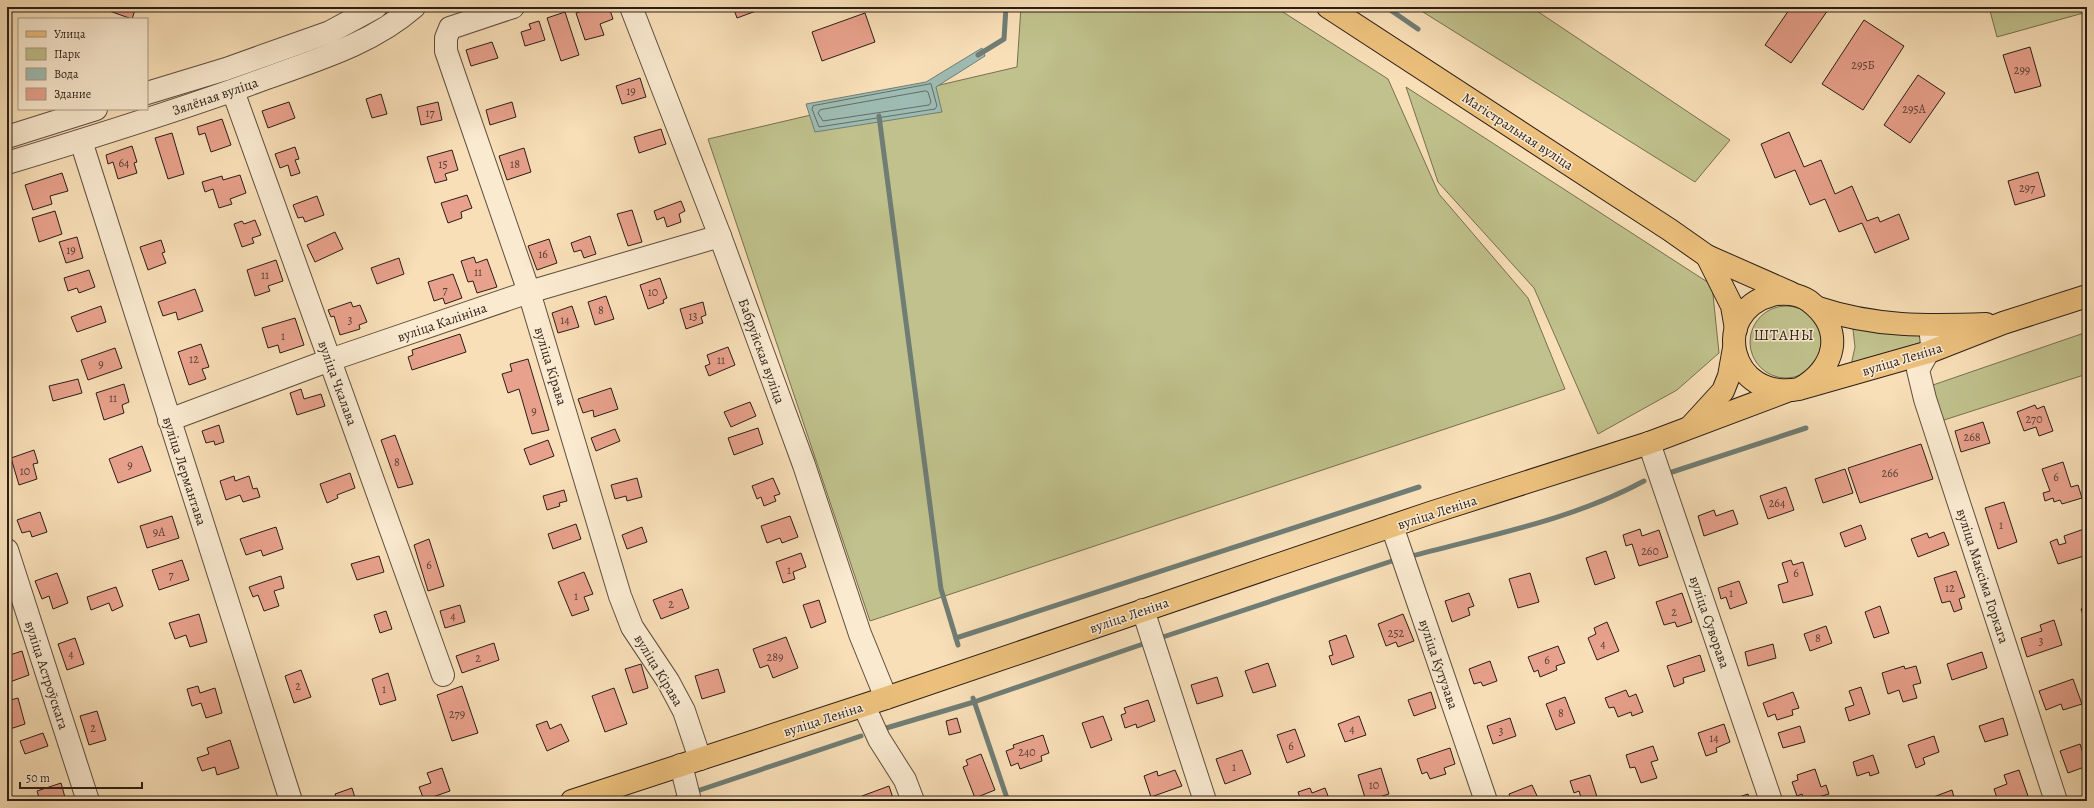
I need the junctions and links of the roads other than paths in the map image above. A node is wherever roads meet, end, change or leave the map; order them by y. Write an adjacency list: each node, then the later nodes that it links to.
1 (376, 7): 7 (street, Зялёная вуліца)
2 (414, 7): 6 (street, Зялёная вуліца)
3 (513, 7): 14 (street, вуліца Кірава)
4 (631, 7): 12 (street, Бабруйская вуліца)
5 (1328, 7): 13 (main road, Магістральная вуліца)
6 (233, 91): 10 (street, Зялёная вуліца); 22 (street, вуліца Чкалава)
7 (148, 93)
8 (93, 110): 9 (street)
9 (7, 137)
10 (81, 141): 11 (street, Зялёная вуліца); 24 (street, вуліца Лермантава)
11 (7, 163)
12 (720, 236): 14 (street, вуліца Калініна); 31 (street, Бабруйская вуліца)
13 (1707, 256): 15 (main road, Магістральная вуліца); 20 (main road, Магістральная вуліца)
14 (529, 292): 22 (street, вуліца Калініна); 33 (street, вуліца Кірава)
15 (1792, 294): 17 (main road); 20 (main road)
16 (2087, 296): 18 (main road, вуліца Леніна)
17 (1818, 308): 19 (main road, вуліца Леніна); 23 (main road)
18 (2003, 323): 19 (main road, вуліца Леніна); 21 (main road, вуліца Леніна)
19 (1930, 326): 21 (street)
20 (1735, 338): 23 (main road); 25 (main road, вуліца Леніна)
21 (1929, 352): 23 (main road, вуліца Леніна); 42 (street, вуліца Максіма Горкага)
22 (330, 360): 24 (street, вуліца Калініна); 30 (street, вуліца Чкалава)
23 (1793, 390): 25 (main road, вуліца Леніна)
24 (169, 420): 35 (street, вуліца Лермантава)
25 (1687, 429): 26 (main road, вуліца Леніна)
26 (1649, 443): 27 (main road, вуліца Леніна); 41 (street, вуліца Суворава)
27 (1392, 526): 29 (main road, вуліца Леніна); 40 (street, вуліца Кутузава)
28 (7, 550): 34 (street, вуліца Астроўскага)
29 (1143, 610): 31 (main road, вуліца Леніна); 39 (street)
30 (443, 674)
31 (886, 698): 32 (main road, вуліца Леніна)
32 (864, 706): 33 (main road, вуліца Леніна); 38 (street)
33 (690, 762): 36 (main road, вуліца Леніна); 37 (street, вуліца Кірава)
34 (88, 801)
35 (291, 801)
36 (572, 801)
37 (690, 801)
38 (913, 801)
39 (1205, 801)
40 (1486, 801)
41 (1771, 801)
42 (2056, 801)

